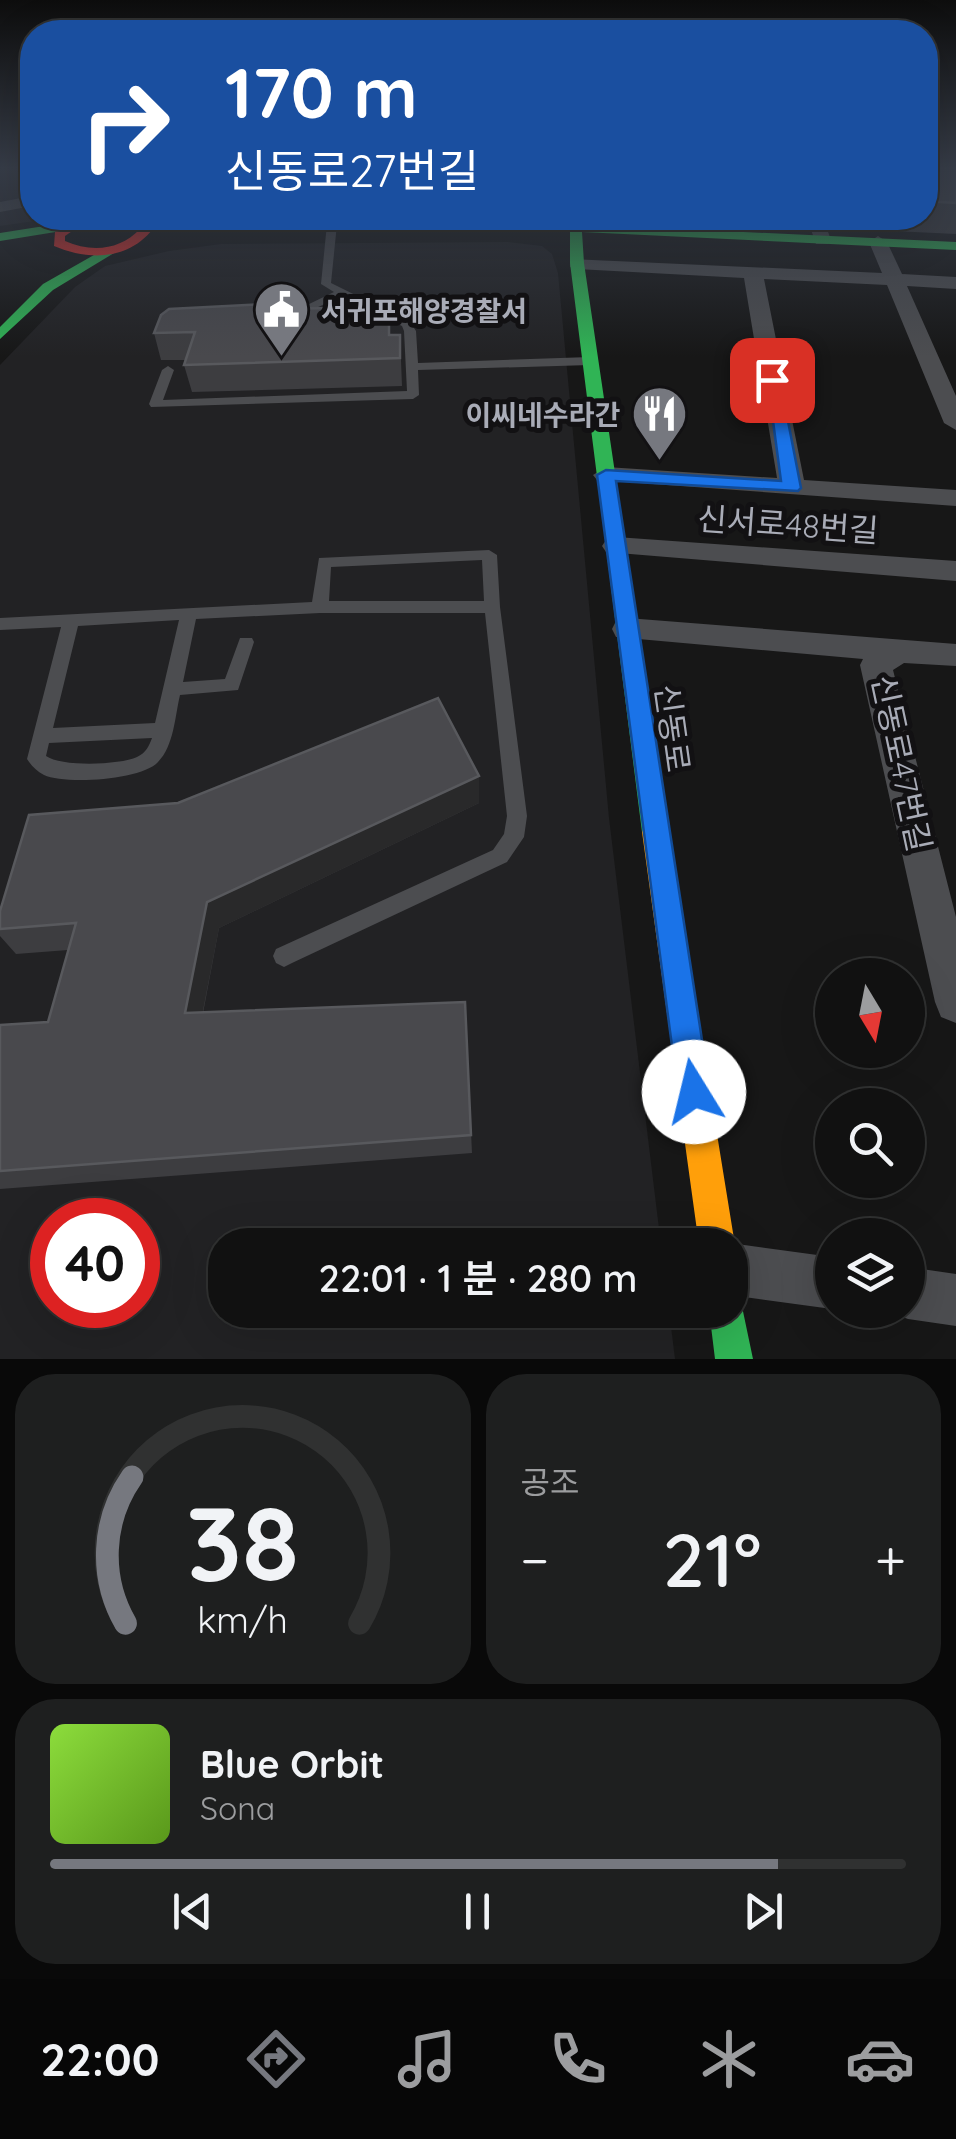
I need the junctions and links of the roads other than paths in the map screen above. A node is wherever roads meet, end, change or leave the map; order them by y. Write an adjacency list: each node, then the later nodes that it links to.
1 (71, 230): 9 (street)
2 (79, 230): 17 (street)
3 (83, 230): 12 (street)
4 (146, 230): 12 (street)
5 (220, 230): 12 (street)
6 (331, 230): 18 (lane)
7 (576, 230): 13 (street, 신동로)
8 (828, 230): 10 (street)
9 (0, 241)
10 (878, 242): 11 (street); 15 (street)
11 (956, 246)
12 (122, 247): 17 (street)
13 (577, 263): 14 (street); 23 (street, 신동로)
14 (753, 272): 15 (street); 28 (street)
15 (893, 279): 16 (street); 26 (street)
16 (956, 283)
17 (48, 287): 22 (street)
18 (342, 292): 19 (lane); 21 (lane)
19 (408, 327): 20 (lane); 24 (lane)
20 (373, 328)
21 (286, 332)
22 (0, 336)
23 (590, 361): 24 (lane); 27 (street, 신동로)
24 (413, 367): 25 (lane)
25 (168, 370)
26 (956, 423)
27 (606, 475): 28 (street); 30 (street, 신동로)
28 (792, 488): 29 (street)
29 (956, 498)
30 (616, 546): 31 (street, 신서로48번길); 37 (street, 신동로)
31 (956, 571)
32 (492, 607): 33 (lane); 33 (lane); 44 (lane)
33 (320, 608): 34 (lane)
34 (188, 617): 35 (lane); 41 (lane)
35 (72, 621): 36 (lane); 43 (lane)
36 (0, 624)
37 (627, 630): 39 (street, 신동로47번길); 46 (street, 신동로)
38 (246, 642): 41 (lane)
39 (899, 651): 40 (street, 신동로47번길); 45 (street, 신동로47번길)
40 (956, 654)
41 (172, 689): 42 (lane)
42 (164, 730): 43 (lane); 43 (lane)
43 (42, 736)
44 (284, 956)
45 (956, 1002)
46 (715, 1228)
47 (748, 1271): 48 (street)
48 (815, 1281)
49 (925, 1295): 50 (street)
50 (956, 1300)
51 (730, 1328): 52 (street)
52 (734, 1359)

